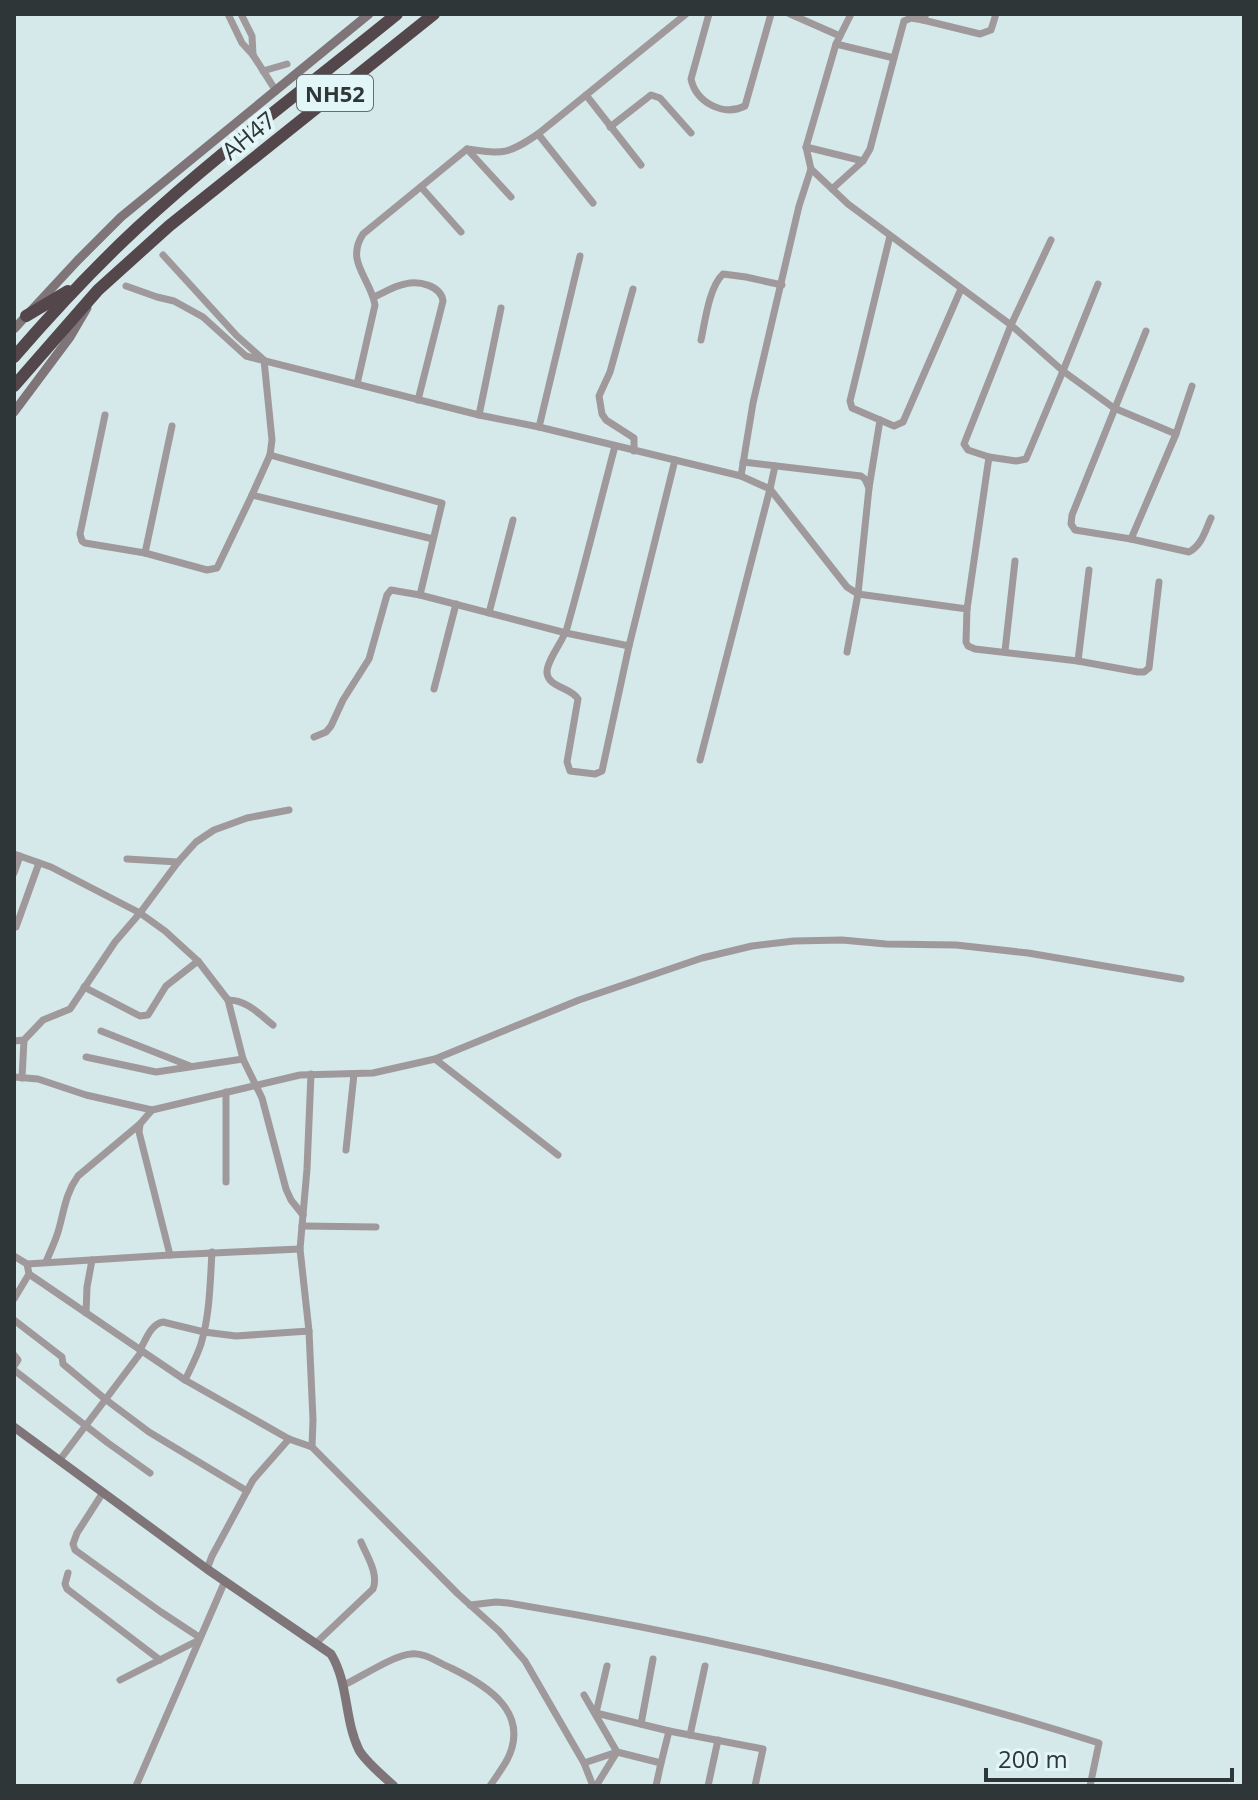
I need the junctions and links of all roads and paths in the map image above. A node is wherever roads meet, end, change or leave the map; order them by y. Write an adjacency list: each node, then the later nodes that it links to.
1 (228, 14): 14 (street)
2 (241, 14): 14 (street)
3 (369, 14): 18 (street)
4 (397, 14): 37 (highway, AH47 / NH52)
5 (434, 14): 43 (highway, AH47 / NH52)
6 (686, 14): 19 (street)
7 (709, 14): 8 (street)
8 (771, 14)
9 (790, 14): 13 (street)
10 (851, 14): 13 (street)
11 (996, 14): 12 (street)
12 (925, 17): 15 (street)
13 (838, 40): 15 (street); 23 (street)
14 (253, 55): 17 (street)
15 (894, 58): 25 (street)
16 (287, 64): 17 (street)
17 (263, 71): 18 (street)
18 (276, 91): 46 (street)
19 (586, 95): 20 (street); 22 (street)
20 (610, 127): 21 (street); 26 (street)
21 (691, 133)
22 (538, 134): 24 (street); 31 (street)
23 (806, 147): 25 (street); 27 (street)
24 (467, 149): 28 (street); 30 (street)
25 (863, 161): 29 (street)
26 (641, 165)
27 (811, 169): 29 (street); 39 (street)
28 (421, 187): 32 (street); 44 (street)
29 (835, 192): 33 (street)
30 (511, 197)
31 (593, 203)
32 (461, 232)
33 (890, 236): 42 (street); 62 (street)
34 (1051, 240): 47 (street)
35 (163, 255): 52 (street)
36 (580, 256): 64 (street)
37 (81, 283): 46 (highway); 51 (highway, NH52)
38 (1098, 284): 53 (street)
39 (782, 285): 50 (street); 71 (street)
40 (126, 286): 52 (street)
41 (633, 289): 67 (street)
42 (961, 289): 47 (street); 62 (street)
43 (94, 294): 55 (highway, NH52); 59 (street)
44 (374, 297): 54 (street); 57 (street)
45 (501, 308): 61 (street)
46 (26, 316): 48 (street)
47 (1011, 325): 53 (street); 69 (street)
48 (14, 329)
49 (1146, 331): 58 (street)
50 (701, 340)
51 (14, 357)
52 (264, 360): 54 (street); 68 (street)
53 (1063, 371): 58 (street); 69 (street)
54 (357, 384): 57 (street)
55 (14, 386)
56 (1192, 386): 65 (street)
57 (418, 400): 61 (street)
58 (1114, 408): 65 (street); 80 (street)
59 (14, 412)
60 (105, 415): 81 (street)
61 (479, 415): 64 (street)
62 (880, 420): 74 (street)
63 (172, 426): 81 (street)
64 (539, 427): 66 (street)
65 (1176, 434): 80 (street)
66 (615, 446): 67 (street); 90 (street)
67 (634, 451): 70 (street)
68 (270, 455): 76 (street); 79 (street)
69 (989, 457): 88 (street)
70 (675, 460): 73 (street); 91 (street)
71 (743, 462): 72 (street); 73 (street)
72 (775, 466): 74 (street); 75 (street)
73 (741, 476): 75 (street)
74 (869, 488): 85 (street)
75 (770, 489): 85 (street); 97 (street)
76 (252, 495): 79 (street); 81 (street)
77 (1211, 518): 80 (street)
78 (513, 520): 89 (street)
79 (433, 539): 86 (street)
80 (1131, 539)
81 (145, 553)
82 (1015, 561): 92 (street)
83 (1089, 570): 94 (street)
84 (1159, 582): 94 (street)
85 (858, 594): 88 (street); 93 (street)
86 (420, 595): 87 (street); 96 (street)
87 (456, 604): 89 (street); 95 (street)
88 (967, 609): 92 (street)
89 (489, 613): 90 (street)
90 (566, 633): 91 (street); 91 (street)
91 (629, 646)
92 (1005, 651): 94 (street)
93 (847, 652)
94 (1078, 661)
95 (434, 689)
96 (314, 737)
97 (700, 760)
98 (289, 810): 101 (street)
99 (17, 855): 102 (street); 103 (street)
100 (127, 859): 101 (street)
101 (178, 862): 104 (street)
102 (39, 863): 104 (street); 105 (street)
103 (14, 873)
104 (140, 913): 106 (street); 108 (street)
105 (16, 927)
106 (198, 961): 108 (street); 109 (street)
107 (1181, 979): 116 (street)
108 (84, 987): 112 (street)
109 (228, 1000): 110 (street); 115 (street)
110 (273, 1025)
111 (101, 1031): 117 (street)
112 (24, 1040): 113 (street); 120 (street)
113 (14, 1041)
114 (86, 1057): 117 (street)
115 (243, 1059): 117 (street); 121 (street)
116 (435, 1059): 119 (street); 126 (street)
117 (192, 1067)
118 (311, 1074): 119 (street); 121 (street); 128 (street)
119 (354, 1074): 125 (street)
120 (18, 1078): 123 (street)
121 (255, 1084): 122 (street); 128 (street)
122 (226, 1092): 123 (street); 127 (street)
123 (152, 1110): 124 (street)
124 (140, 1124): 133 (street); 136 (street)
125 (346, 1150)
126 (558, 1155)
127 (226, 1182)
128 (303, 1215): 129 (street)
129 (302, 1226): 130 (street); 131 (street)
130 (376, 1227)
131 (300, 1249): 132 (street); 142 (street)
132 (212, 1252): 133 (street); 143 (street)
133 (170, 1255): 135 (street)
134 (14, 1256): 137 (street)
135 (92, 1260): 136 (street); 140 (street)
136 (46, 1262): 137 (street)
137 (27, 1264): 138 (street)
138 (29, 1274): 139 (street); 140 (street)
139 (14, 1299)
140 (86, 1313): 144 (street)
141 (14, 1320): 148 (street)
142 (309, 1331): 143 (street); 152 (street)
143 (204, 1332): 144 (street); 147 (street)
144 (141, 1350): 147 (street); 148 (street)
145 (14, 1355): 146 (street)
146 (14, 1368): 149 (street)
147 (185, 1380): 151 (street)
148 (105, 1399): 149 (street); 155 (street)
149 (85, 1426): 153 (street); 154 (street)
150 (14, 1427): 153 (street)
151 (289, 1439): 152 (street); 155 (street)
152 (312, 1447): 161 (street)
153 (59, 1461): 156 (street)
154 (150, 1473)
155 (247, 1491): 158 (street)
156 (102, 1494): 158 (street); 162 (street)
157 (361, 1542): 163 (street)
158 (207, 1569): 160 (street)
159 (68, 1573): 165 (street)
160 (225, 1581): 162 (street); 163 (street)
161 (470, 1605): 177 (street); 186 (street)
162 (198, 1639): 165 (street); 179 (street)
163 (316, 1643): 169 (street)
164 (653, 1659): 172 (street)
165 (160, 1660): 168 (street)
166 (607, 1666): 171 (street)
167 (705, 1666): 174 (street)
168 (120, 1680)
169 (344, 1685): 180 (street); 181 (street)
170 (584, 1695): 171 (street)
171 (596, 1713): 172 (street); 176 (street)
172 (641, 1724): 173 (street)
173 (669, 1731): 174 (street); 178 (street)
174 (690, 1735): 175 (street)
175 (718, 1740): 184 (street); 185 (street)
176 (617, 1752): 177 (street); 178 (street); 182 (street)
177 (584, 1763): 182 (street)
178 (661, 1763): 183 (street)
179 (136, 1786)
180 (394, 1786)
181 (490, 1786)
182 (594, 1786)
183 (656, 1786)
184 (708, 1786)
185 (755, 1786)
186 (1090, 1786)

